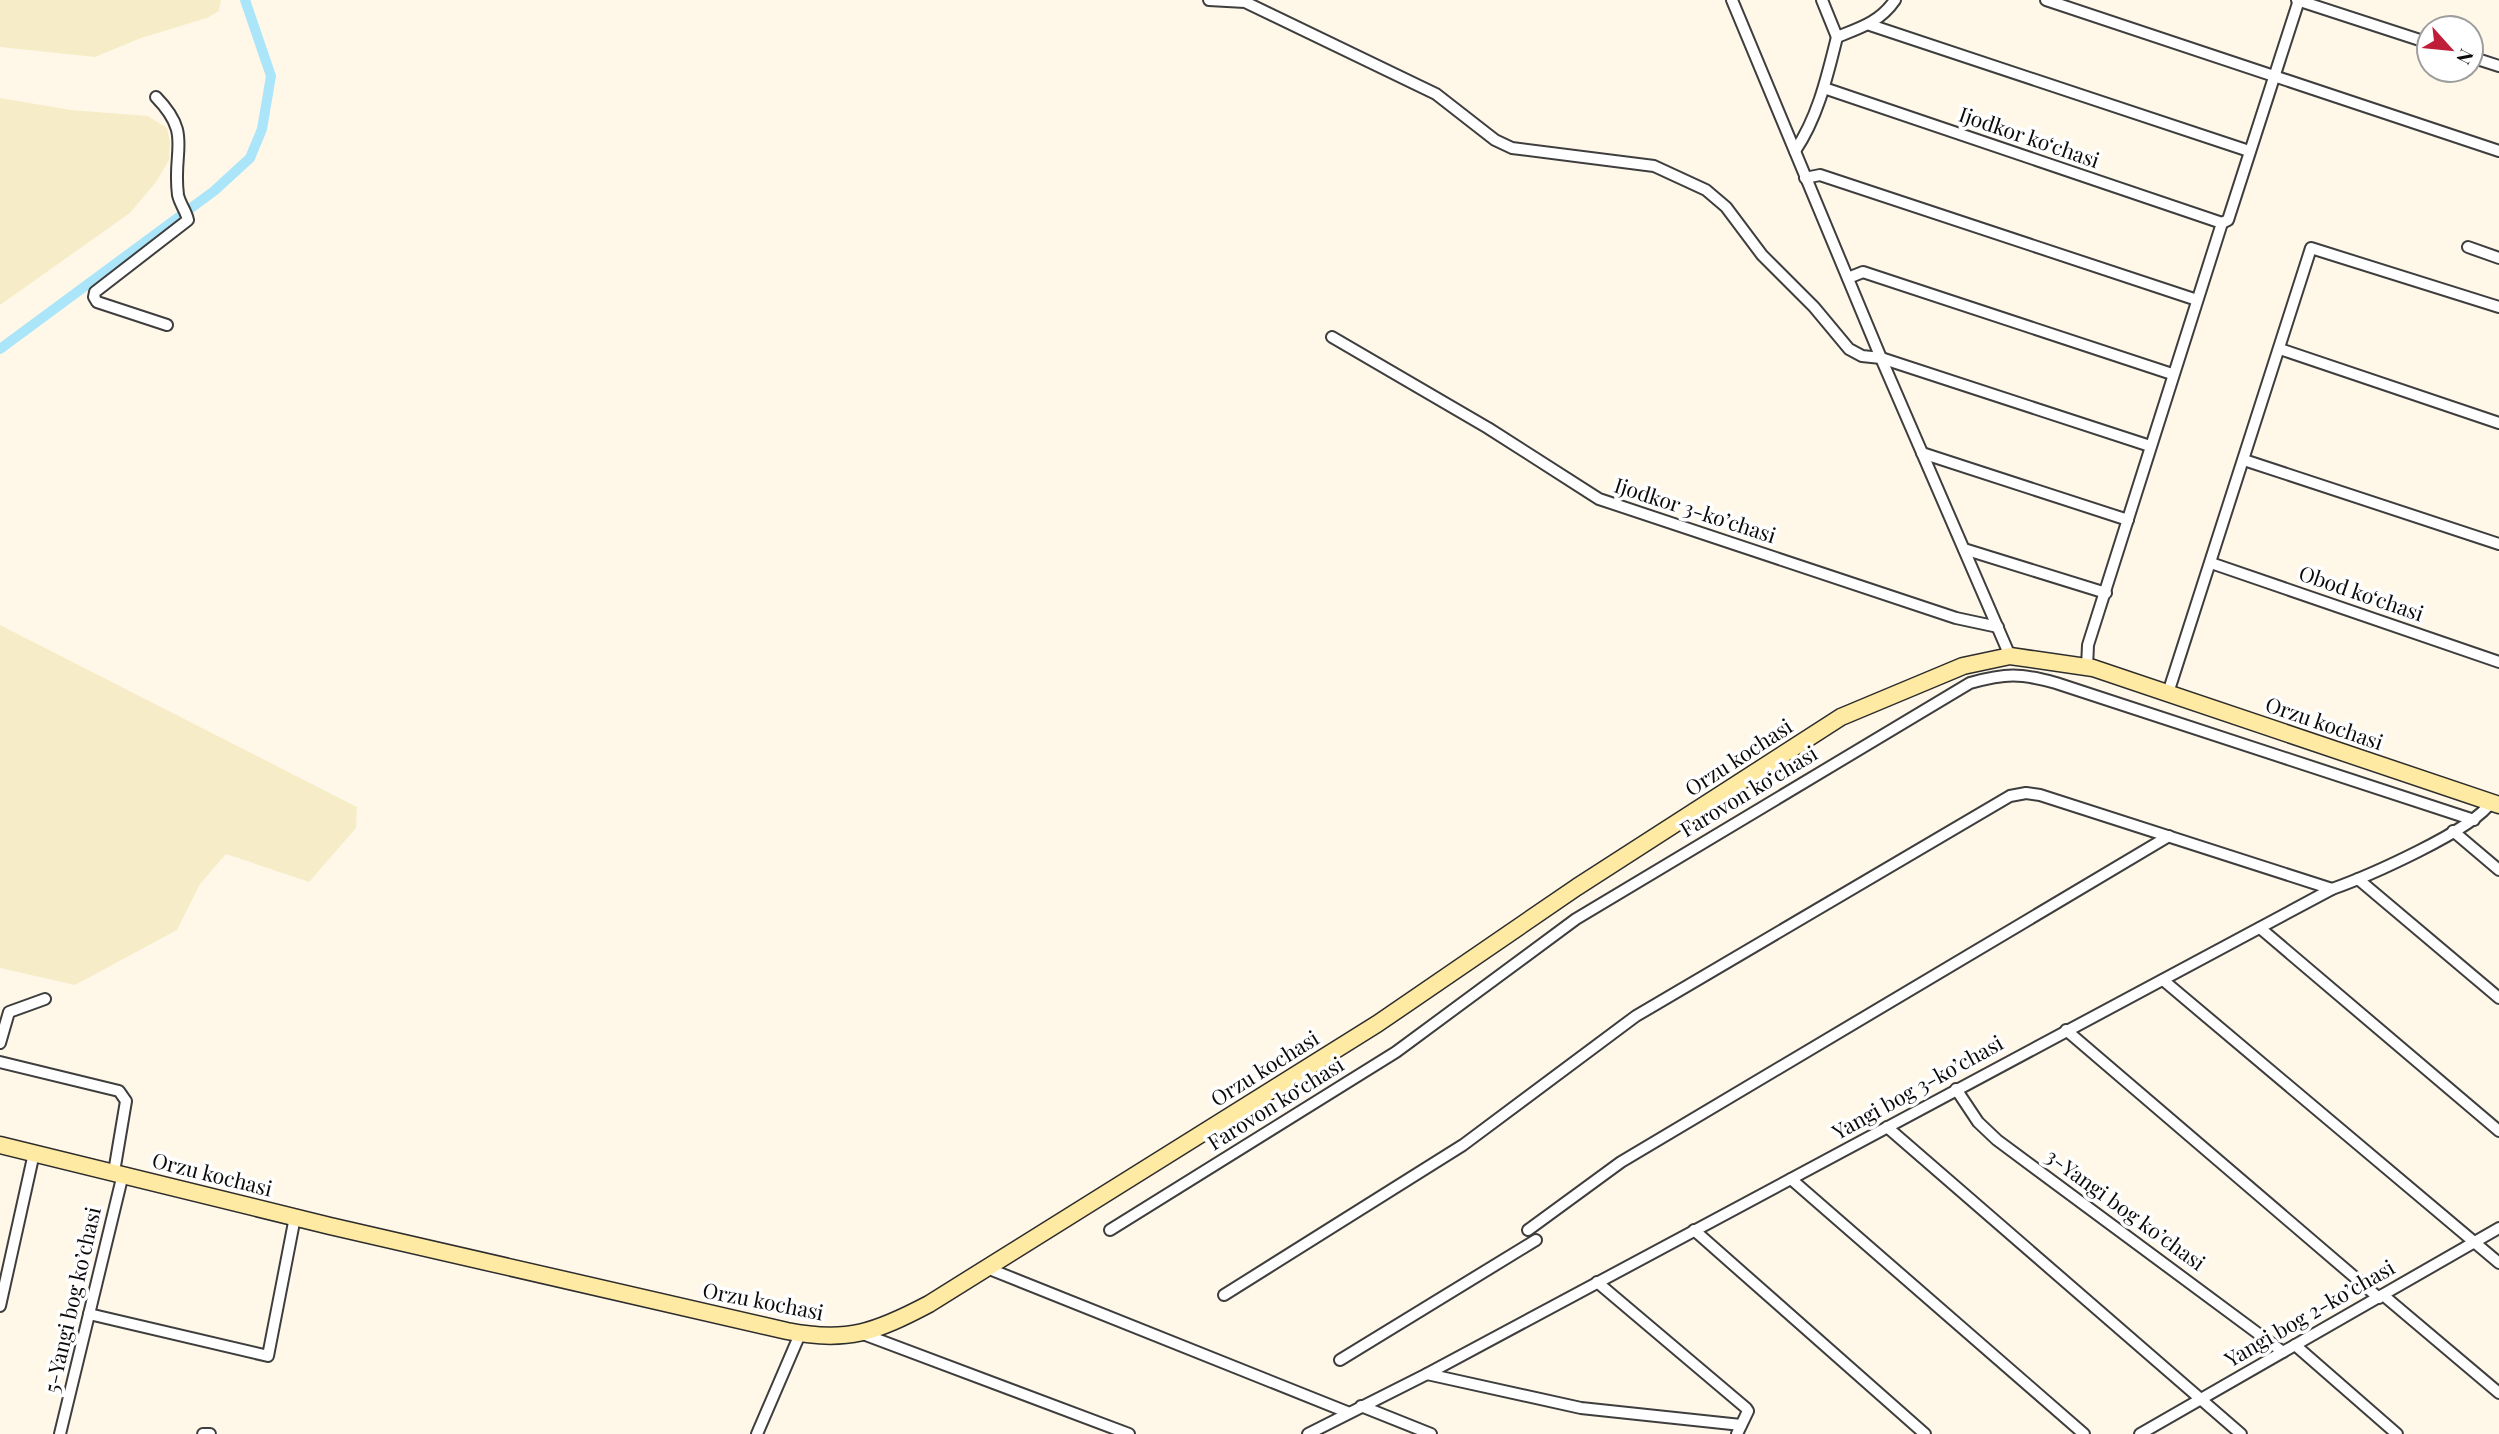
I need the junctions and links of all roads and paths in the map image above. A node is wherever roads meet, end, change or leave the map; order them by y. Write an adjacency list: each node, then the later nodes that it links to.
1 (1209, 0): 26 (street)
2 (1732, 0): 13 (street)
3 (1822, 0): 8 (street)
4 (1895, 0): 7 (street)
5 (2046, 0): 10 (street)
6 (2298, 0): 9 (street); 10 (street)
7 (1870, 24): 8 (street); 14 (street)
8 (1837, 37): 11 (street)
9 (2415, 38)
10 (2274, 78): 14 (street); 15 (street)
11 (1824, 88): 13 (street); 17 (street, Ijodkor koʻchasi)
12 (156, 97): 23 (street)
13 (1795, 151): 16 (street)
14 (2249, 151): 17 (street)
15 (2499, 151)
16 (1805, 178): 20 (street); 21 (street)
17 (2222, 223): 21 (street)
18 (2468, 247): 19 (street)
19 (2499, 258)
20 (1847, 278): 26 (street); 27 (street)
21 (2197, 300): 27 (street)
22 (2499, 307): 25 (street)
23 (167, 325)
24 (1332, 337): 37 (street, Ijodkor 3-koʼchasi)
25 (2280, 349): 28 (street); 31 (street)
26 (1881, 358): 29 (street); 30 (street)
27 (2172, 374): 29 (street)
28 (2499, 423)
29 (2150, 446): 32 (street)
30 (1922, 453): 32 (street); 34 (street)
31 (2244, 460): 33 (street); 35 (street)
32 (2128, 520): 36 (street)
33 (2499, 544)
34 (1964, 549): 36 (street); 37 (street)
35 (2211, 563): 39 (street, Obod koʻchasi); 41 (street)
36 (2106, 593): 40 (street)
37 (1998, 627): 38 (street)
38 (2010, 656): 40 (main road, Orzu kochasi); 71 (main road, Orzu kochasi)
39 (2499, 662)
40 (2087, 667): 41 (main road, Orzu kochasi)
41 (2168, 693): 42 (main road, Orzu kochasi)
42 (2495, 803): 43 (street, Yangi bog 3-koʼchasi)
43 (2474, 820): 44 (street, Yangi bog 3-koʼchasi); 65 (street, Farovon koʻchasi)
44 (2453, 831): 46 (street); 47 (street, Yangi bog 3-koʼchasi)
45 (2169, 836): 48 (street); 66 (street); 73 (street)
46 (2499, 870)
47 (2358, 879): 48 (street, Yangi bog 3-koʼchasi); 51 (street)
48 (2332, 889): 49 (street, Yangi bog 3-koʼchasi)
49 (2260, 928): 50 (street, Yangi bog 3-koʼchasi); 58 (street)
50 (2163, 980): 53 (street, Yangi bog 3-koʼchasi); 69 (street)
51 (2499, 998)
52 (45, 999): 54 (street)
53 (2066, 1030): 56 (street, Yangi bog 3-koʼchasi); 74 (street)
54 (0, 1043)
55 (0, 1062): 61 (street, 5-Yangi bog koʼchasi)
56 (1956, 1089): 57 (street, Yangi bog 3-koʼchasi); 80 (street, 3-Yangi bog koʼchasi)
57 (1887, 1127): 62 (street, Yangi bog 3-koʼchasi); 84 (street)
58 (2499, 1131)
59 (0, 1145): 60 (main road, Orzu kochasi)
60 (34, 1153): 61 (main road, Orzu kochasi); 75 (street)
61 (118, 1173): 63 (main road, Orzu kochasi); 76 (street, 5-Yangi bog koʼchasi)
62 (1791, 1179): 67 (street, Yangi bog 3-koʼchasi); 96 (street)
63 (295, 1217): 76 (street); 77 (main road, Orzu kochasi)
64 (2499, 1228): 69 (street, Yangi bog 2-koʼchasi)
65 (1110, 1230)
66 (1528, 1230)
67 (1694, 1230): 72 (street, Yangi bog 3-koʼchasi); 95 (street)
68 (1536, 1240): 81 (street)
69 (2474, 1242): 70 (street); 74 (street, Yangi bog 2-koʼchasi)
70 (2499, 1263)
71 (987, 1268): 78 (main road, Orzu kochasi); 86 (street)
72 (1597, 1282): 82 (street, Yangi bog 3-koʼchasi); 87 (street)
73 (1224, 1295)
74 (2381, 1296): 79 (street, Yangi bog 2-koʼchasi); 83 (street)
75 (0, 1306)
76 (89, 1314): 88 (street, 5-Yangi bog koʼchasi)
77 (800, 1334): 78 (main road, Orzu kochasi); 91 (street)
78 (863, 1335): 92 (street)
79 (2295, 1345): 80 (street, Yangi bog 2-koʼchasi); 99 (street)
80 (2283, 1352): 84 (street, Yangi bog 2-koʼchasi)
81 (1340, 1360)
82 (1427, 1374): 85 (street, Yangi bog 3-koʼchasi); 87 (street)
83 (2499, 1393)
84 (2201, 1399): 97 (street, Yangi bog 2-koʼchasi); 98 (street)
85 (1361, 1406): 86 (street, Yangi bog 3-koʼchasi); 94 (street)
86 (1347, 1412): 93 (street, Yangi bog 3-koʼchasi)
87 (1739, 1430)
88 (60, 1434)
89 (203, 1434): 90 (street)
90 (210, 1434)
91 (757, 1434)
92 (1129, 1434)
93 (1308, 1434)
94 (1432, 1434)
95 (1926, 1434)
96 (2084, 1434)
97 (2140, 1434)
98 (2241, 1434)
99 (2397, 1434)

